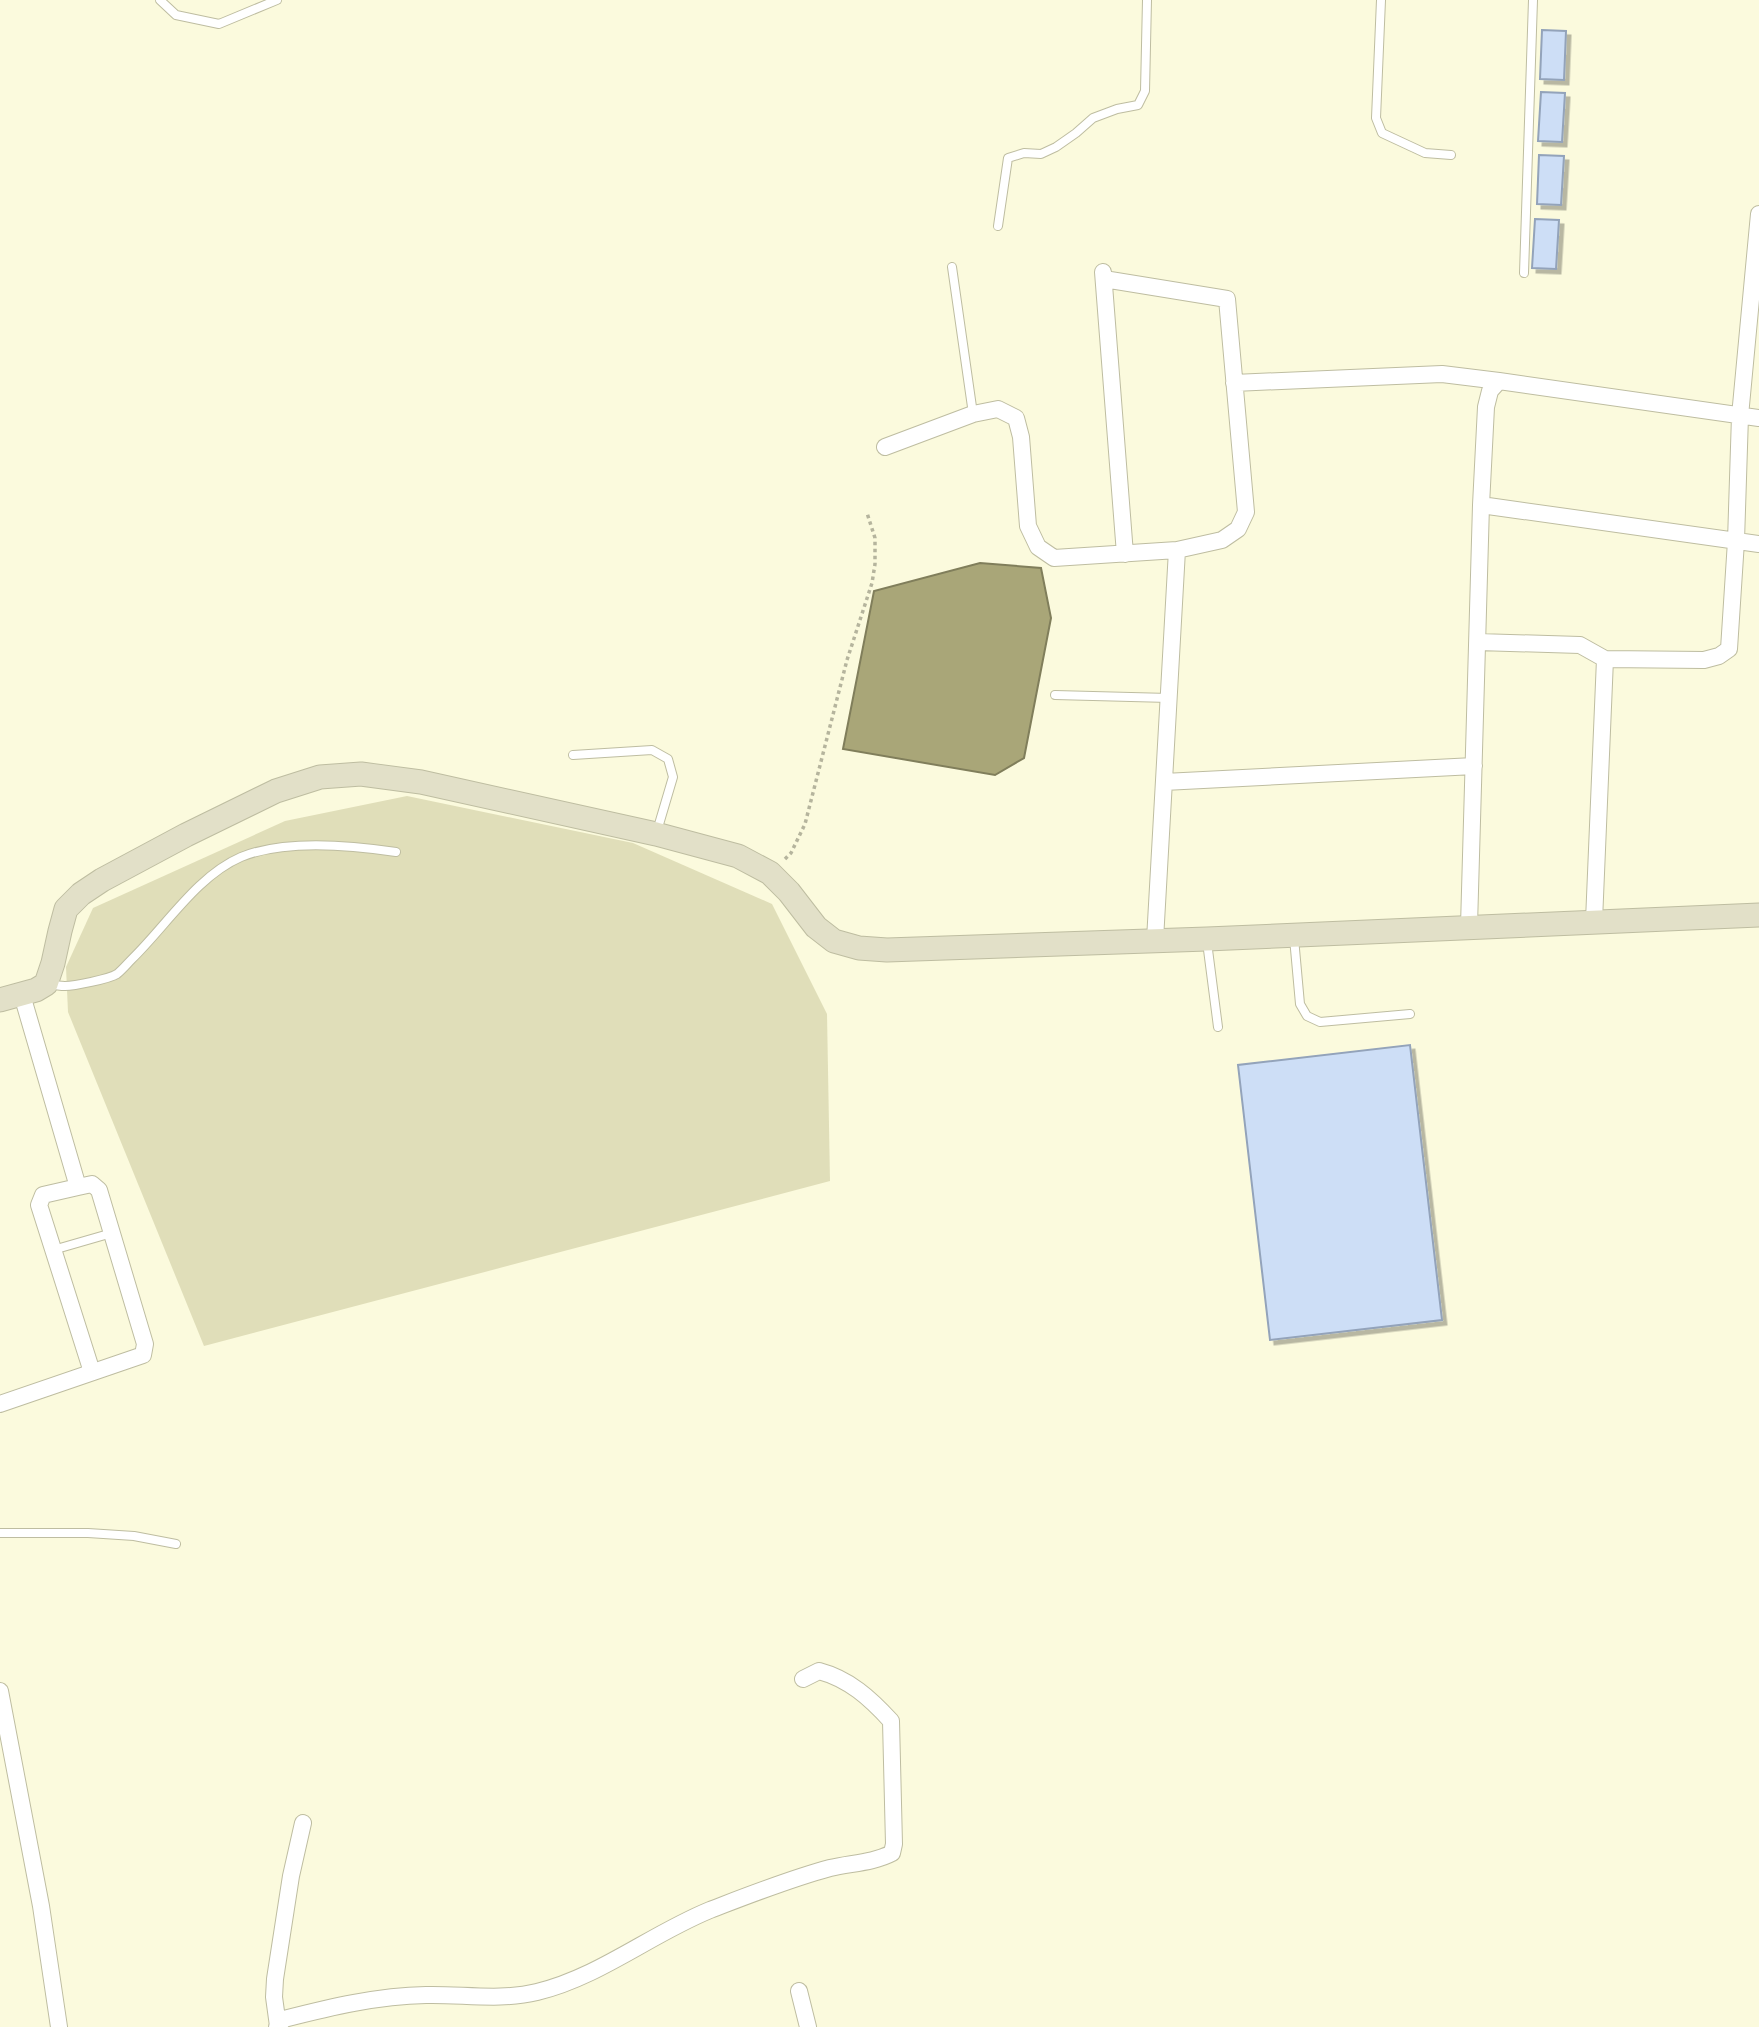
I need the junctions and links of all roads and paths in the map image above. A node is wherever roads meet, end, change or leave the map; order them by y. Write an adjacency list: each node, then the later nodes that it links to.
1 (160, 0): 2 (lane)
2 (277, 0)
3 (1147, 0): 8 (lane)
4 (1381, 0): 6 (lane)
5 (1533, 0): 10 (lane)
6 (1451, 155)
7 (1759, 214): 14 (street)
8 (998, 226)
9 (952, 268): 13 (lane)
10 (1524, 273)
11 (1499, 381): 12 (street); 14 (street); 17 (street)
12 (1234, 383): 21 (street); 22 (street)
13 (973, 414): 16 (street); 22 (street)
14 (1740, 416): 15 (street); 19 (street)
15 (1759, 418)
16 (885, 447)
17 (1481, 505): 19 (street); 23 (street)
18 (867, 513): 32 (path)
19 (1735, 541): 20 (street); 24 (street)
20 (1759, 544)
21 (1177, 550): 22 (street); 26 (street)
22 (1125, 554)
23 (1478, 642): 24 (street); 28 (street)
24 (1605, 659): 34 (street)
25 (1055, 695): 26 (lane)
26 (1169, 698): 29 (street)
27 (573, 755): 30 (lane)
28 (1474, 766): 29 (street); 35 (street)
29 (1164, 782): 38 (street)
30 (656, 834): 32 (street); 39 (street)
31 (396, 852): 39 (lane)
32 (770, 873): 38 (street)
33 (1759, 915): 34 (street)
34 (1594, 921): 35 (street)
35 (1469, 926): 36 (street)
36 (1293, 935): 37 (street); 41 (lane)
37 (1207, 939): 38 (street); 42 (lane)
38 (1155, 940)
39 (46, 984): 40 (street)
40 (11, 998): 43 (street)
41 (1410, 1014)
42 (1219, 1027)
43 (78, 1187): 44 (street); 45 (street)
44 (112, 1233): 45 (lane); 46 (street)
45 (53, 1250): 46 (street)
46 (92, 1372): 47 (street)
47 (0, 1404)
48 (0, 1533): 49 (lane)
49 (176, 1544)
50 (803, 1679): 54 (street)
51 (0, 1691): 55 (street)
52 (303, 1823): 54 (street)
53 (799, 1991): 56 (street)
54 (277, 2026)
55 (59, 2027)
56 (808, 2027)

